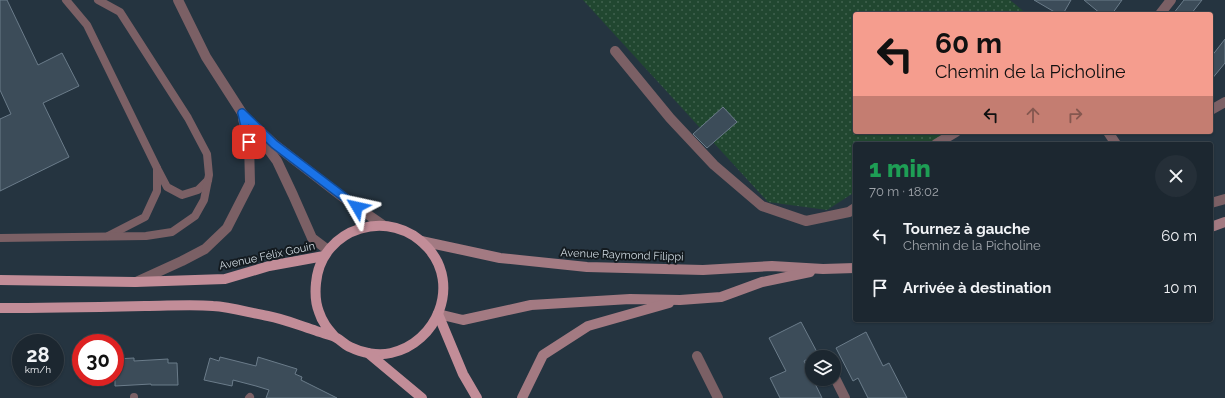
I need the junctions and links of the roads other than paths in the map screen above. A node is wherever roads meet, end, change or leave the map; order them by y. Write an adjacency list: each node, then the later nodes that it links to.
1 (66, 0): 12 (lane)
2 (98, 0): 13 (lane)
3 (178, 0): 9 (street)
4 (1171, 0): 5 (street)
5 (1162, 12)
6 (615, 51): 16 (street)
7 (1225, 102): 8 (street)
8 (1213, 109)
9 (242, 113): 18 (street); 23 (street); 27 (street)
10 (953, 134): 11 (street)
11 (939, 142)
12 (157, 168): 13 (lane); 21 (lane)
13 (208, 179): 21 (lane)
14 (1225, 200): 15 (street)
15 (1213, 203)
16 (853, 209)
17 (1225, 222): 19 (main road)
18 (384, 225): 22 (main road, Avenue Félix Gouin); 23 (main road, Avenue Félix Gouin)
19 (1213, 226)
20 (0, 238): 21 (lane)
21 (106, 238)
22 (421, 241): 25 (main road, Avenue Raymond Filippi); 30 (main road, Avenue Félix Gouin)
23 (326, 253): 27 (main road, Avenue Félix Gouin); 31 (main road)
24 (853, 268): 25 (main road, Avenue Raymond Filippi)
25 (823, 269): 28 (main road, Avenue Raymond Filippi)
26 (0, 280): 27 (main road, Avenue Félix Gouin)
27 (135, 282)
28 (680, 300): 30 (main road, Avenue Raymond Filippi); 37 (main road, Avenue Raymond Filippi)
29 (0, 308): 31 (main road, Avenue Félix Gouin)
30 (438, 314): 32 (main road, Avenue Félix Gouin); 36 (main road)
31 (335, 337): 32 (main road, Avenue Félix Gouin)
32 (368, 353): 35 (main road, Avenue Félix Gouin)
33 (697, 356): 38 (street)
34 (839, 386): 39 (street)
35 (422, 398)
36 (477, 398)
37 (522, 398)
38 (718, 398)
39 (845, 398)

